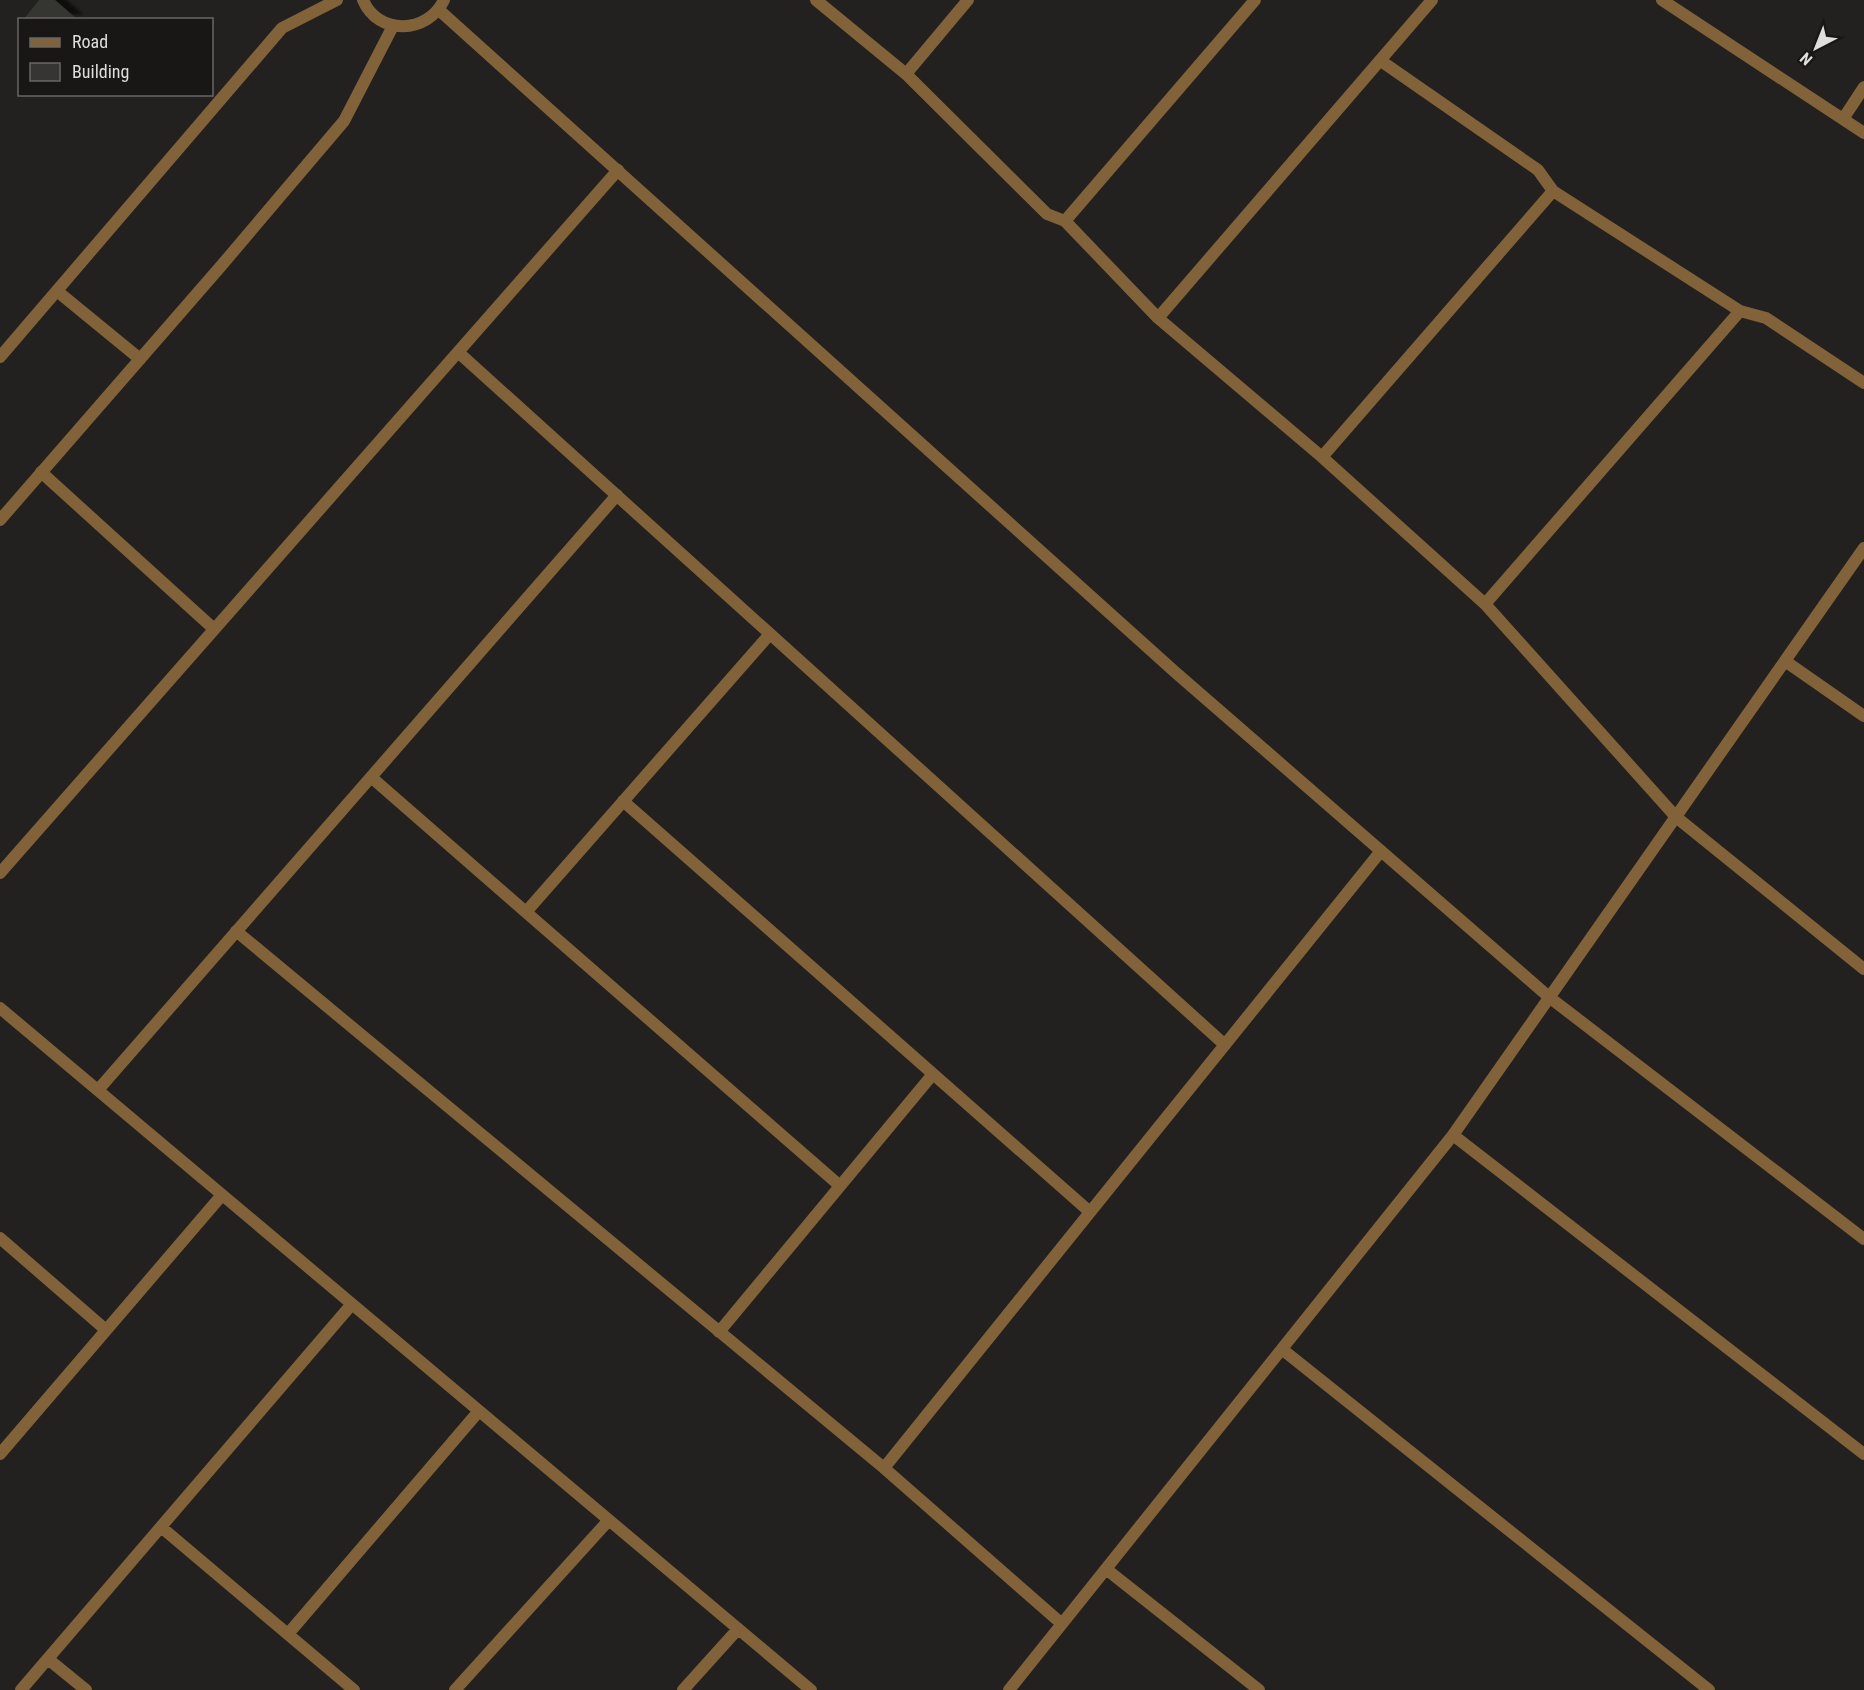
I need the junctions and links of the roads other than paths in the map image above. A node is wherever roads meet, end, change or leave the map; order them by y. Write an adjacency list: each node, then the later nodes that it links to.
1 (337, 0): 18 (street)
2 (363, 0): 9 (street)
3 (816, 0): 11 (street)
4 (968, 0): 11 (street)
5 (1255, 0): 17 (street)
6 (1432, 0): 10 (street)
7 (1662, 0): 13 (street)
8 (442, 5): 9 (street); 15 (street)
9 (393, 26): 23 (street)
10 (1381, 61): 16 (street); 20 (street)
11 (906, 74): 17 (street)
12 (1864, 87): 13 (street)
13 (1843, 119): 14 (street)
14 (1864, 134)
15 (618, 170): 21 (street); 38 (street)
16 (1553, 191): 19 (street); 25 (street)
17 (1065, 221): 20 (street)
18 (57, 291): 22 (street); 23 (street)
19 (1740, 311): 24 (street); 30 (street)
20 (1158, 318): 25 (street)
21 (458, 352): 27 (street); 31 (street)
22 (0, 357)
23 (140, 358): 26 (street)
24 (1864, 383)
25 (1322, 457): 30 (street)
26 (41, 472): 28 (street); 31 (street)
27 (617, 495): 32 (street); 35 (street)
28 (0, 520)
29 (1864, 548): 33 (street)
30 (1485, 604): 37 (street)
31 (214, 629): 39 (street)
32 (770, 634): 36 (street); 45 (street)
33 (1785, 661): 34 (street); 37 (street)
34 (1864, 716)
35 (371, 777): 40 (street); 41 (street)
36 (624, 801): 40 (street); 46 (street)
37 (1676, 817): 42 (street); 43 (street)
38 (1381, 851): 43 (street); 45 (street)
39 (0, 873)
40 (526, 912): 49 (street)
41 (236, 932): 47 (street); 56 (street)
42 (1864, 969)
43 (1549, 997): 48 (street); 53 (street)
44 (0, 1008): 47 (street)
45 (1225, 1045): 51 (street)
46 (933, 1074): 49 (street); 51 (street)
47 (98, 1090): 50 (street)
48 (1453, 1135): 57 (street); 60 (street)
49 (839, 1185): 56 (street)
50 (222, 1195): 54 (street); 55 (street)
51 (1090, 1212): 61 (street)
52 (0, 1238): 55 (street)
53 (1864, 1239)
54 (352, 1304): 58 (street); 63 (street)
55 (106, 1330): 59 (street)
56 (719, 1332): 61 (street)
57 (1283, 1350): 64 (street); 77 (street)
58 (479, 1411): 62 (street); 67 (street)
59 (0, 1454)
60 (1864, 1454)
61 (884, 1468): 65 (street)
62 (609, 1520): 66 (street); 72 (street)
63 (161, 1527): 67 (street); 68 (street)
64 (1106, 1569): 65 (street); 76 (street)
65 (1062, 1624): 75 (street)
66 (738, 1629): 73 (street); 74 (street)
67 (288, 1634): 71 (street)
68 (48, 1659): 69 (street); 70 (street)
69 (21, 1690)
70 (86, 1690)
71 (354, 1690)
72 (455, 1690)
73 (683, 1690)
74 (811, 1690)
75 (1009, 1690)
76 (1259, 1690)
77 (1709, 1690)

